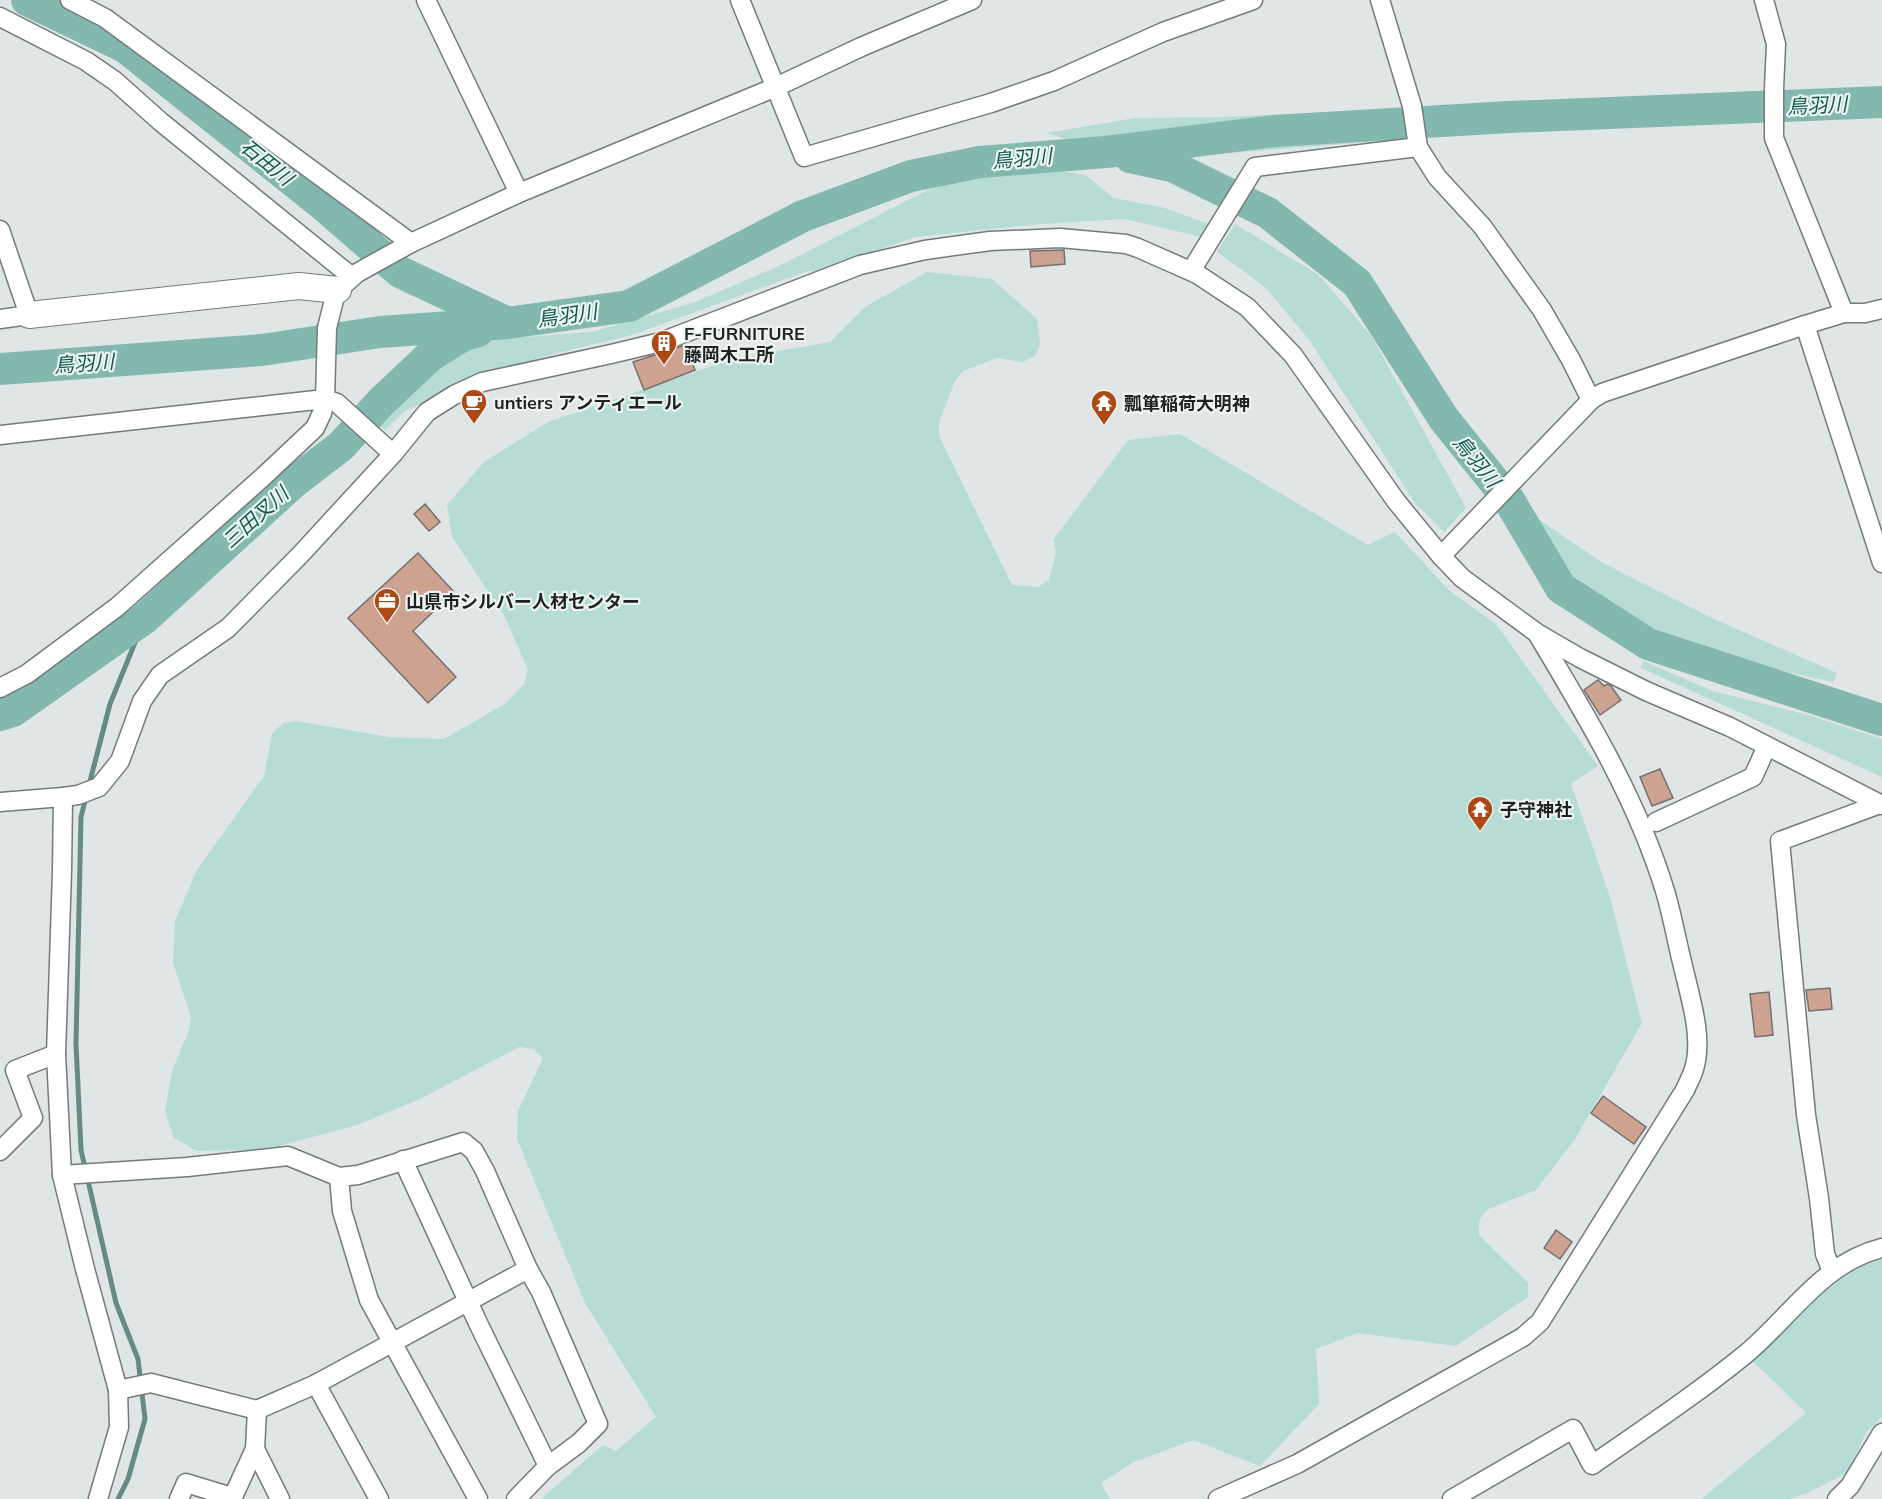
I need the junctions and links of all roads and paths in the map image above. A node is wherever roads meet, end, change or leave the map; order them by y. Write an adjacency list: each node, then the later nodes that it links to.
1 (70, 0): 10 (street)
2 (99, 0): 10 (street)
3 (426, 0): 13 (street)
4 (740, 0): 11 (street)
5 (972, 0): 11 (street)
6 (1253, 0): 11 (street)
7 (1380, 0): 12 (street)
8 (1764, 0): 19 (street)
9 (0, 17): 17 (street)
10 (105, 18): 15 (street)
11 (776, 87): 13 (street)
12 (1418, 147): 16 (street); 23 (street)
13 (519, 193): 15 (street)
14 (0, 230): 20 (street)
15 (407, 246): 17 (street)
16 (1191, 272): 26 (street); 28 (street)
17 (345, 285): 20 (street); 24 (street)
18 (1882, 309): 19 (street)
19 (1844, 313): 22 (street)
20 (28, 315): 21 (street)
21 (0, 319)
22 (1805, 325): 23 (street); 27 (street)
23 (1591, 400): 28 (street)
24 (331, 401): 25 (street); 26 (street); 31 (street)
25 (0, 435)
26 (390, 450): 33 (street)
27 (1875, 520): 29 (street)
28 (1443, 554): 30 (street)
29 (1882, 562)
30 (1537, 633): 32 (street); 60 (street)
31 (0, 688)
32 (1767, 746): 35 (street); 36 (street)
33 (70, 796): 34 (street); 37 (street)
34 (0, 801)
35 (1881, 805): 44 (street)
36 (1656, 822)
37 (56, 1054): 38 (street); 40 (street)
38 (0, 1151)
39 (403, 1160): 41 (street); 43 (street); 45 (street)
40 (62, 1174): 41 (street); 48 (street)
41 (339, 1178): 46 (street)
42 (1882, 1248): 44 (street)
43 (528, 1269): 45 (street); 52 (street)
44 (1832, 1271): 61 (street)
45 (469, 1301): 46 (street); 52 (street)
46 (393, 1342): 47 (street); 58 (street)
47 (316, 1384): 49 (street); 57 (street)
48 (118, 1390): 49 (street); 54 (street)
49 (257, 1410): 51 (street)
50 (1882, 1433): 62 (street)
51 (255, 1449): 53 (street); 56 (street)
52 (548, 1466): 59 (street)
53 (232, 1498): 55 (street)
54 (98, 1499)
55 (179, 1499)
56 (280, 1499)
57 (379, 1499)
58 (478, 1499)
59 (516, 1499)
60 (1218, 1499)
61 (1452, 1499)
62 (1837, 1499)

